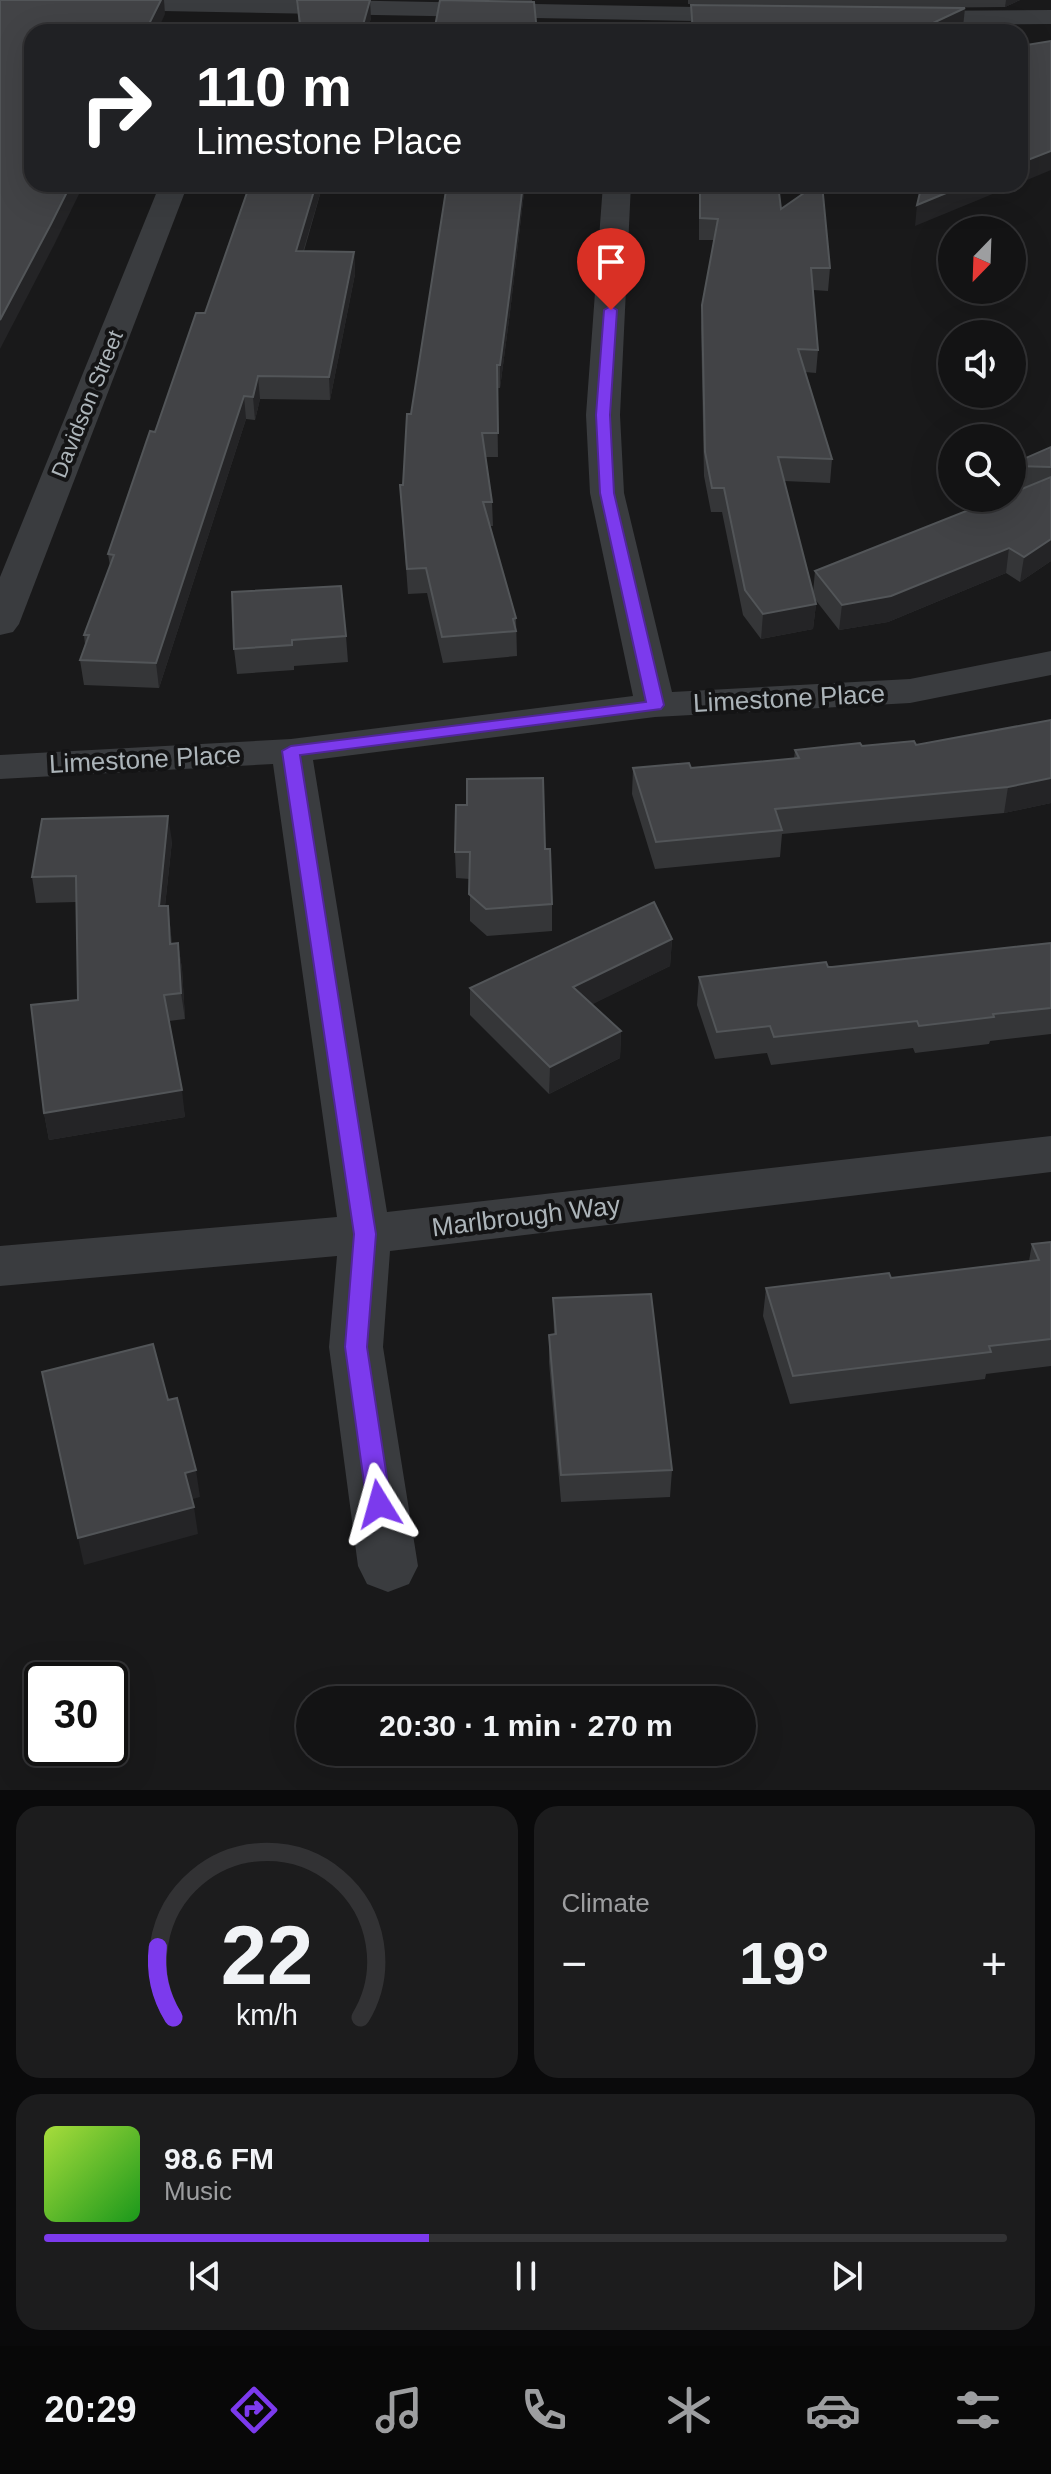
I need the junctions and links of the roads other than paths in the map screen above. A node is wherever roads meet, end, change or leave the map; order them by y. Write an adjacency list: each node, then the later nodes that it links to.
1 (0, 1): 2 (street)
2 (245, 7): 6 (street); 7 (street)
3 (780, 16): 6 (street)
4 (1051, 17): 5 (street)
5 (878, 18)
6 (623, 22)
7 (238, 24)
8 (171, 192): 10 (street, Davidson Street)
9 (617, 192): 12 (street)
10 (0, 624)
11 (1051, 663): 12 (street, Limestone Place)
12 (655, 705): 13 (street, Limestone Place)
13 (291, 751): 14 (street, Limestone Place); 16 (street)
14 (0, 767)
15 (1051, 1154): 16 (street, Marlbrough Way)
16 (365, 1234): 17 (street, Marlbrough Way); 18 (street)
17 (0, 1266)
18 (388, 1566)

